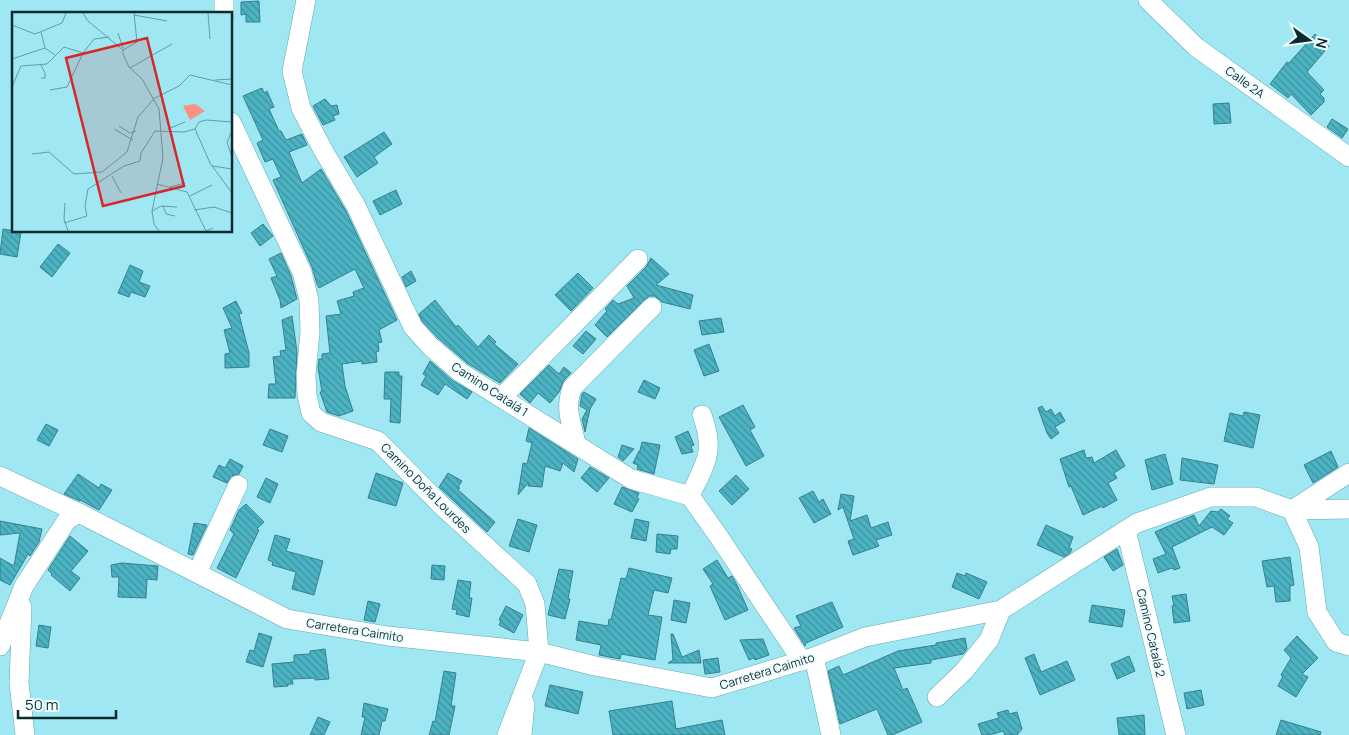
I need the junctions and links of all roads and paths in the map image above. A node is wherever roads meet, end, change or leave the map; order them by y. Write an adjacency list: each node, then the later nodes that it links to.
1 (306, 0): 8 (street, Camino Catalá 1)
2 (1148, 0): 5 (street, Calle 2A)
3 (232, 127): 4 (street, Camino Doña Lourdes)
4 (237, 150): 24 (street, Camino Doña Lourdes)
5 (1349, 157)
6 (638, 258): 8 (street)
7 (652, 307): 10 (street)
8 (502, 397): 10 (street, Camino Catalá 1)
9 (702, 415): 14 (street)
10 (576, 444): 14 (street, Camino Catalá 1)
11 (1349, 473): 16 (street)
12 (0, 476): 17 (street, Carretera Caimito)
13 (238, 485): 19 (street)
14 (690, 496): 25 (street)
15 (1349, 509): 16 (street)
16 (1292, 510): 18 (street, Carretera Caimito); 23 (street)
17 (79, 513): 19 (street, Carretera Caimito); 20 (street)
18 (1126, 530): 21 (street, Carretera Caimito); 32 (street, Camino Catalá 2)
19 (197, 573): 24 (street, Carretera Caimito)
20 (24, 586): 22 (street); 28 (street)
21 (1001, 610): 25 (street, Carretera Caimito); 27 (street)
22 (0, 646)
23 (1349, 646)
24 (539, 652): 25 (street, Carretera Caimito); 26 (street)
25 (808, 659): 31 (street)
26 (526, 685): 29 (street); 30 (street)
27 (937, 697)
28 (26, 735)
29 (506, 735)
30 (522, 735)
31 (831, 735)
32 (1176, 735)

